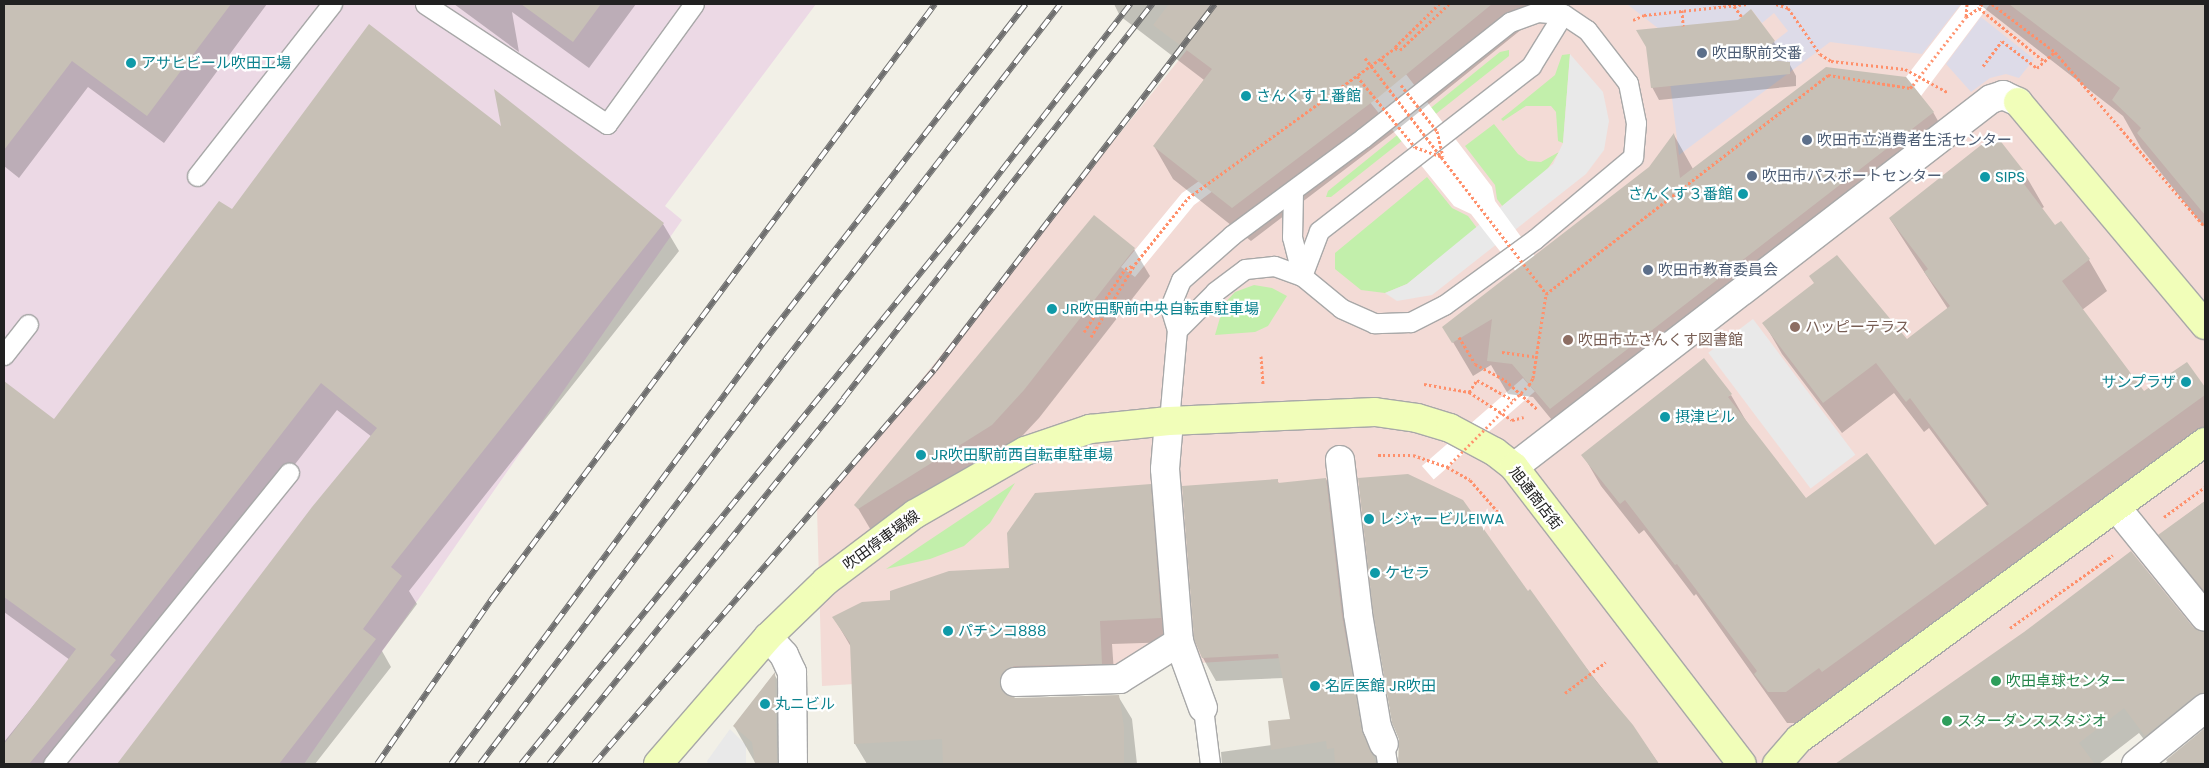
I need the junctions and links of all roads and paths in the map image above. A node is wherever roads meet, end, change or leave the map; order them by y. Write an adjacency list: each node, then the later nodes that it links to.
1 (332, 4): 31 (lane)
2 (425, 4): 3 (lane)
3 (694, 4)
4 (1439, 4): 19 (path)
5 (1449, 4): 19 (path)
6 (1747, 4): 11 (path)
7 (1776, 4): 29 (path)
8 (1967, 4): 16 (path)
9 (1982, 4): 12 (path)
10 (1992, 4): 20 (path)
11 (1734, 6): 13 (path); 15 (path)
12 (1979, 8): 16 (path); 23 (path)
13 (1682, 10): 17 (path); 18 (path)
14 (1563, 14): 32 (lane); 35 (lane); 35 (lane)
15 (1742, 17)
16 (1966, 17): 36 (path, bridge)
17 (1633, 20)
18 (1684, 26)
19 (1395, 48): 22 (path)
20 (2055, 52): 23 (path); 33 (path)
21 (1365, 58): 24 (path, bridge)
22 (1381, 59): 24 (path); 25 (path)
23 (2044, 60): 26 (path)
24 (1371, 66): 27 (path); 30 (path, bridge)
25 (1391, 71)
26 (1979, 72)
27 (1357, 76): 30 (path, bridge); 34 (path)
28 (1401, 85): 30 (path, bridge)
29 (1952, 94)
30 (1443, 157): 36 (path, bridge)
31 (197, 176)
32 (1293, 191): 35 (lane); 39 (lane)
33 (2205, 227)
34 (1135, 264): 40 (path); 41 (path)
35 (1302, 276): 39 (lane)
36 (1546, 294): 46 (path)
37 (28, 324): 44 (lane)
38 (2205, 325): 58 (street)
39 (1177, 330): 53 (lane)
40 (1084, 332)
41 (1091, 337)
42 (1459, 338): 51 (path)
43 (1502, 352): 46 (path)
44 (4, 355)
45 (1261, 356): 48 (path)
46 (1536, 357): 50 (path, bridge)
47 (1424, 384): 49 (path)
48 (1264, 388)
49 (1469, 392): 50 (path); 52 (path)
50 (1512, 400): 57 (path, bridge)
51 (1540, 412)
52 (1512, 420)
53 (1169, 421): 58 (street, 旭通商店街); 63 (street, 吹田停車場線); 64 (street)
54 (2205, 442): 60 (street)
55 (1378, 455): 57 (path)
56 (1340, 460): 70 (street)
57 (1447, 467): 61 (path)
58 (1514, 468): 75 (street, 旭通商店街)
59 (290, 473): 71 (lane)
60 (2116, 507): 62 (street); 76 (street)
61 (1499, 513)
62 (2205, 617)
63 (768, 637): 72 (street, 吹田停車場線); 73 (street)
64 (1179, 642): 66 (street); 68 (street)
65 (1606, 662): 67 (path)
66 (1015, 682)
67 (1565, 693)
68 (1203, 708): 74 (lane)
69 (2205, 708): 77 (street)
70 (1386, 754)
71 (54, 764)
72 (658, 764)
73 (793, 764)
74 (1210, 764)
75 (1742, 764)
76 (1777, 764)
77 (2136, 764)

